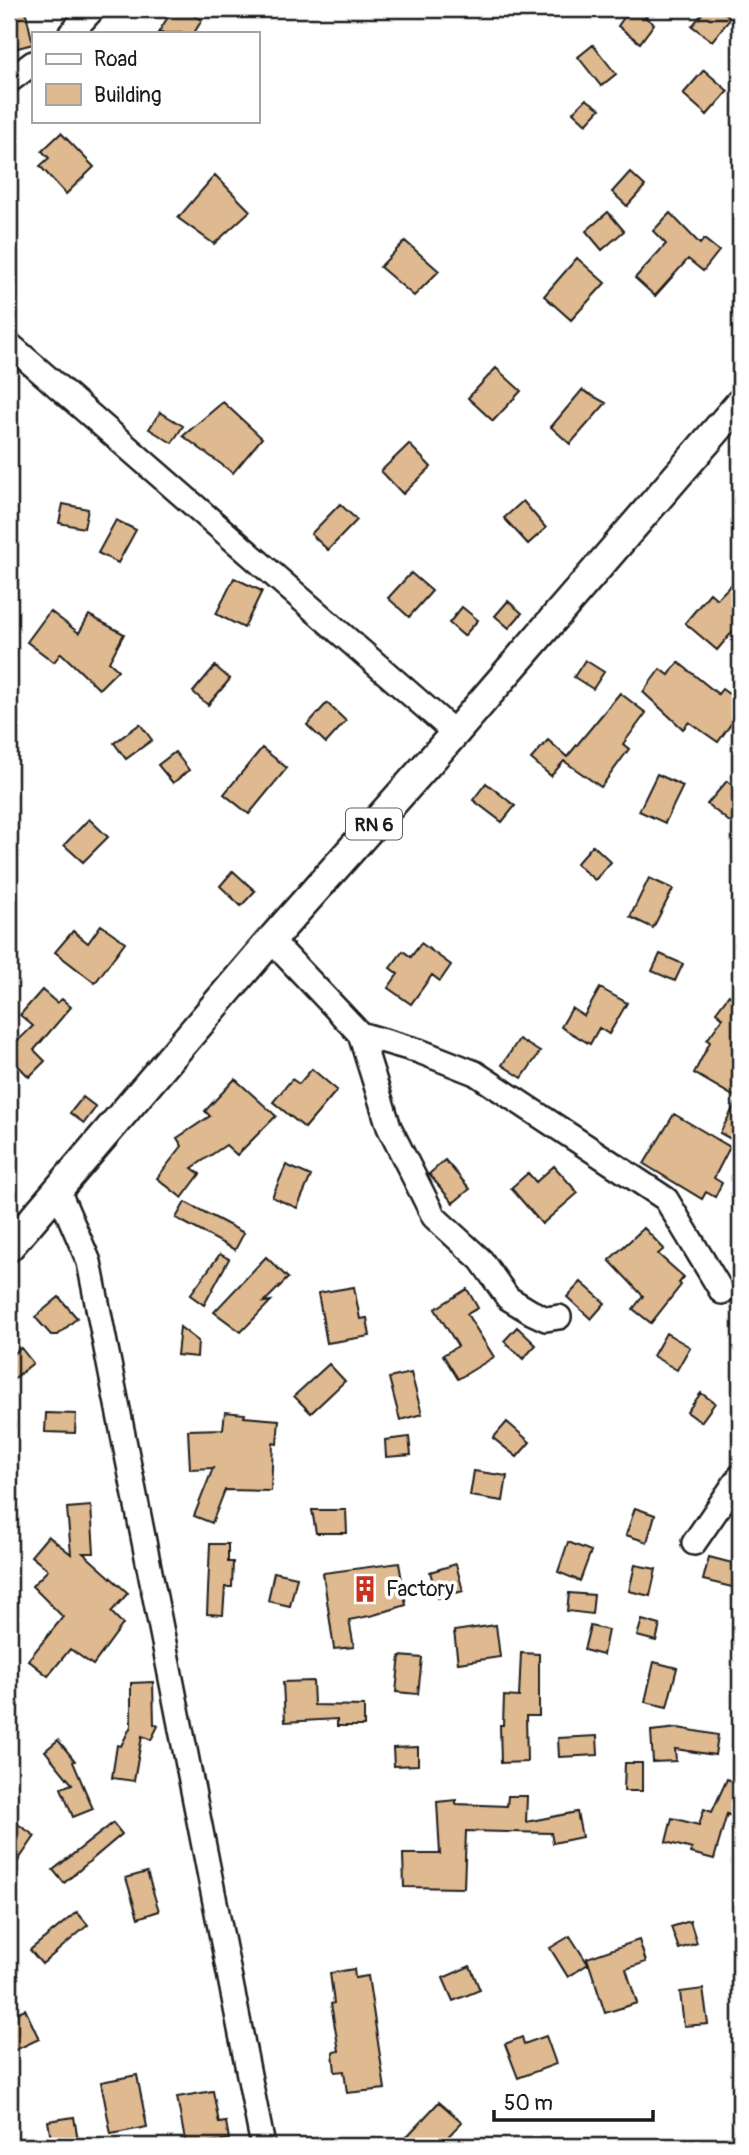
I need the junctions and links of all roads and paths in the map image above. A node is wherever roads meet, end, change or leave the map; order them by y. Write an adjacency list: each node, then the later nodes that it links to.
1 (93, 9): 2 (street)
2 (72, 32)
3 (32, 64): 4 (street)
4 (9, 82)
5 (9, 344): 7 (street)
6 (740, 402): 7 (main road, RN 6)
7 (455, 733): 8 (main road, RN 6)
8 (271, 940): 9 (street); 10 (main road, RN 6)
9 (360, 1034): 12 (street); 13 (street)
10 (58, 1190): 11 (main road, RN 6); 16 (street)
11 (9, 1247)
12 (722, 1292)
13 (559, 1317)
14 (740, 1476): 15 (street)
15 (694, 1544)
16 (263, 2146)

